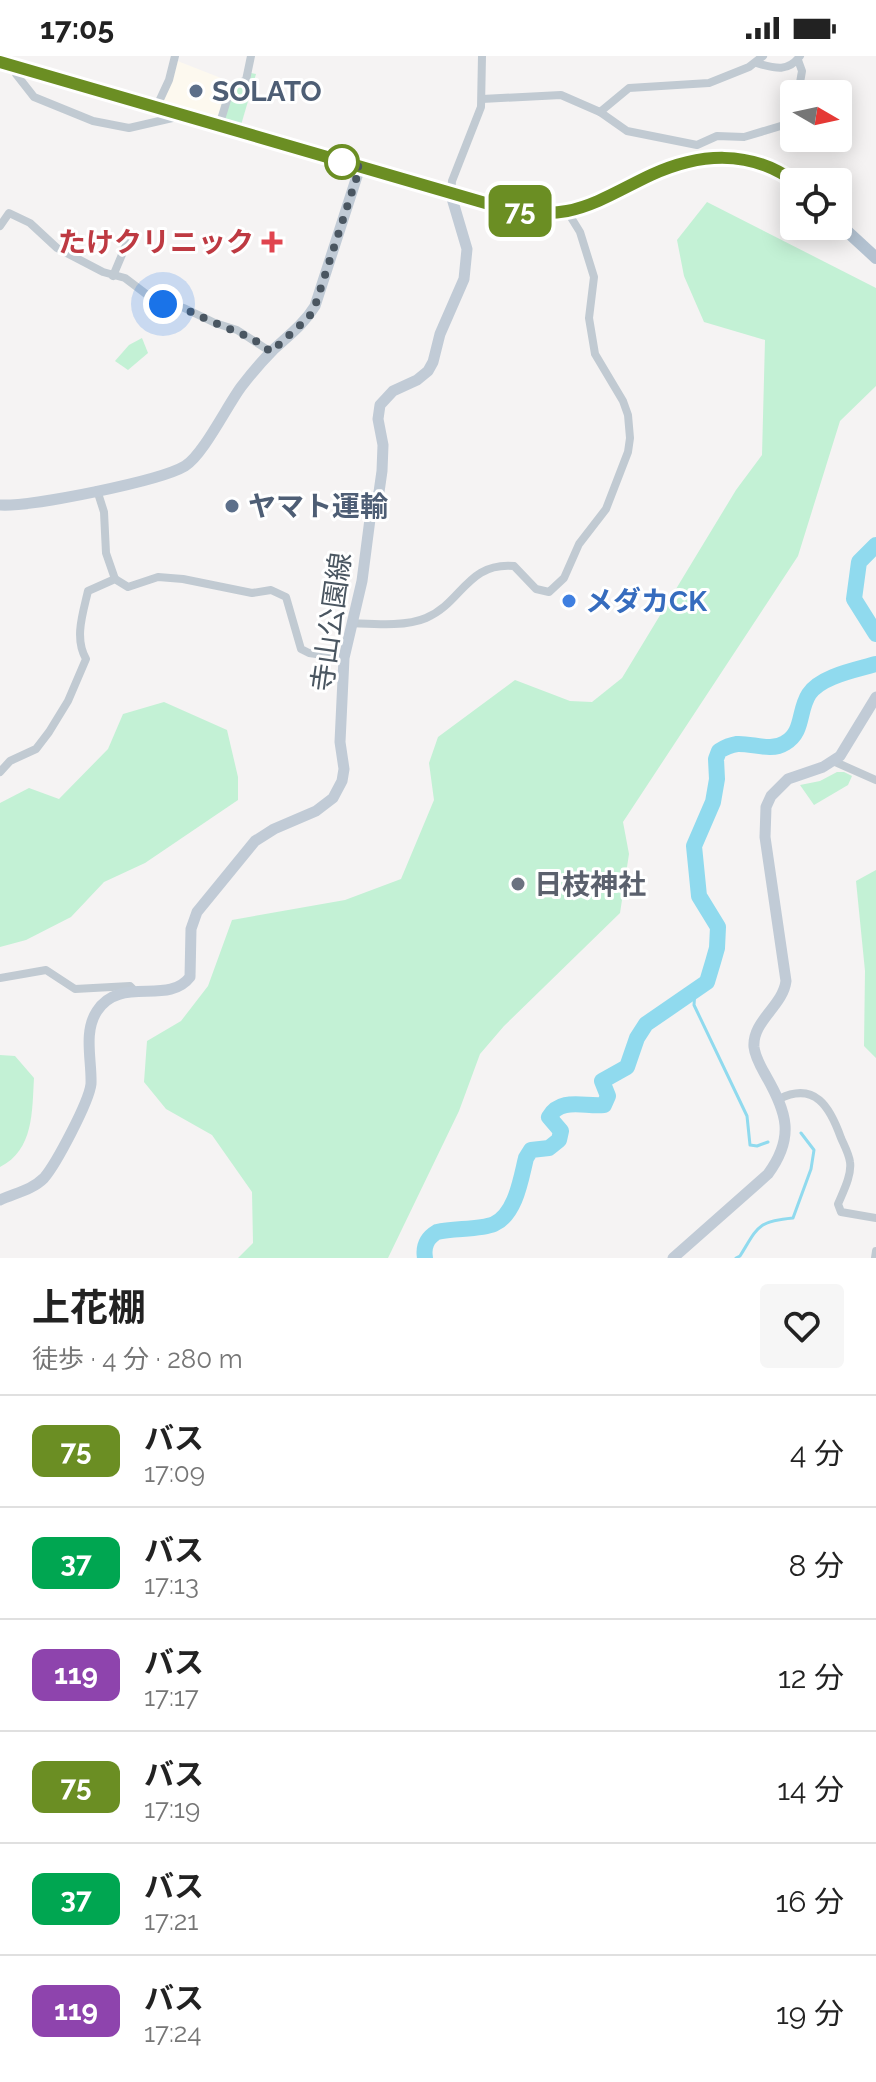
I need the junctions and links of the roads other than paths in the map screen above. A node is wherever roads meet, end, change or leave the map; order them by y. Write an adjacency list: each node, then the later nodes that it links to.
1 (175, 56): 10 (street)
2 (251, 56): 13 (street)
3 (482, 56): 9 (street)
4 (799, 58): 5 (street); 8 (street)
5 (759, 59): 11 (street)
6 (0, 62): 7 (main road)
7 (15, 66): 10 (main road); 12 (street)
8 (800, 80)
9 (482, 99): 11 (street); 17 (street)
10 (156, 108): 12 (main road)
11 (600, 112): 14 (street)
12 (184, 116): 13 (main road)
13 (219, 126): 15 (main road)
14 (780, 126)
15 (360, 167): 17 (main road); 24 (street)
16 (780, 173): 18 (main road)
17 (451, 195): 18 (main road); 28 (street, 寺山公園線)
18 (567, 211): 28 (street)
19 (0, 226): 23 (street)
20 (852, 236): 22 (main road)
21 (129, 238): 23 (street)
22 (876, 258)
23 (113, 276): 24 (street)
24 (271, 352): 25 (street)
25 (97, 490): 26 (street); 27 (street)
26 (0, 505)
27 (115, 579): 29 (street); 32 (street)
28 (351, 623): 29 (street, 寺山公園線)
29 (344, 658): 35 (street, 寺山公園線)
30 (876, 697): 31 (street)
31 (833, 761): 33 (street); 36 (street)
32 (0, 772)
33 (876, 780)
34 (0, 978): 35 (street)
35 (134, 990): 37 (street, 寺山公園線)
36 (779, 1099): 38 (street); 40 (street)
37 (0, 1200)
38 (875, 1221)
39 (876, 1251): 41 (street)
40 (673, 1258)
41 (875, 1258)

